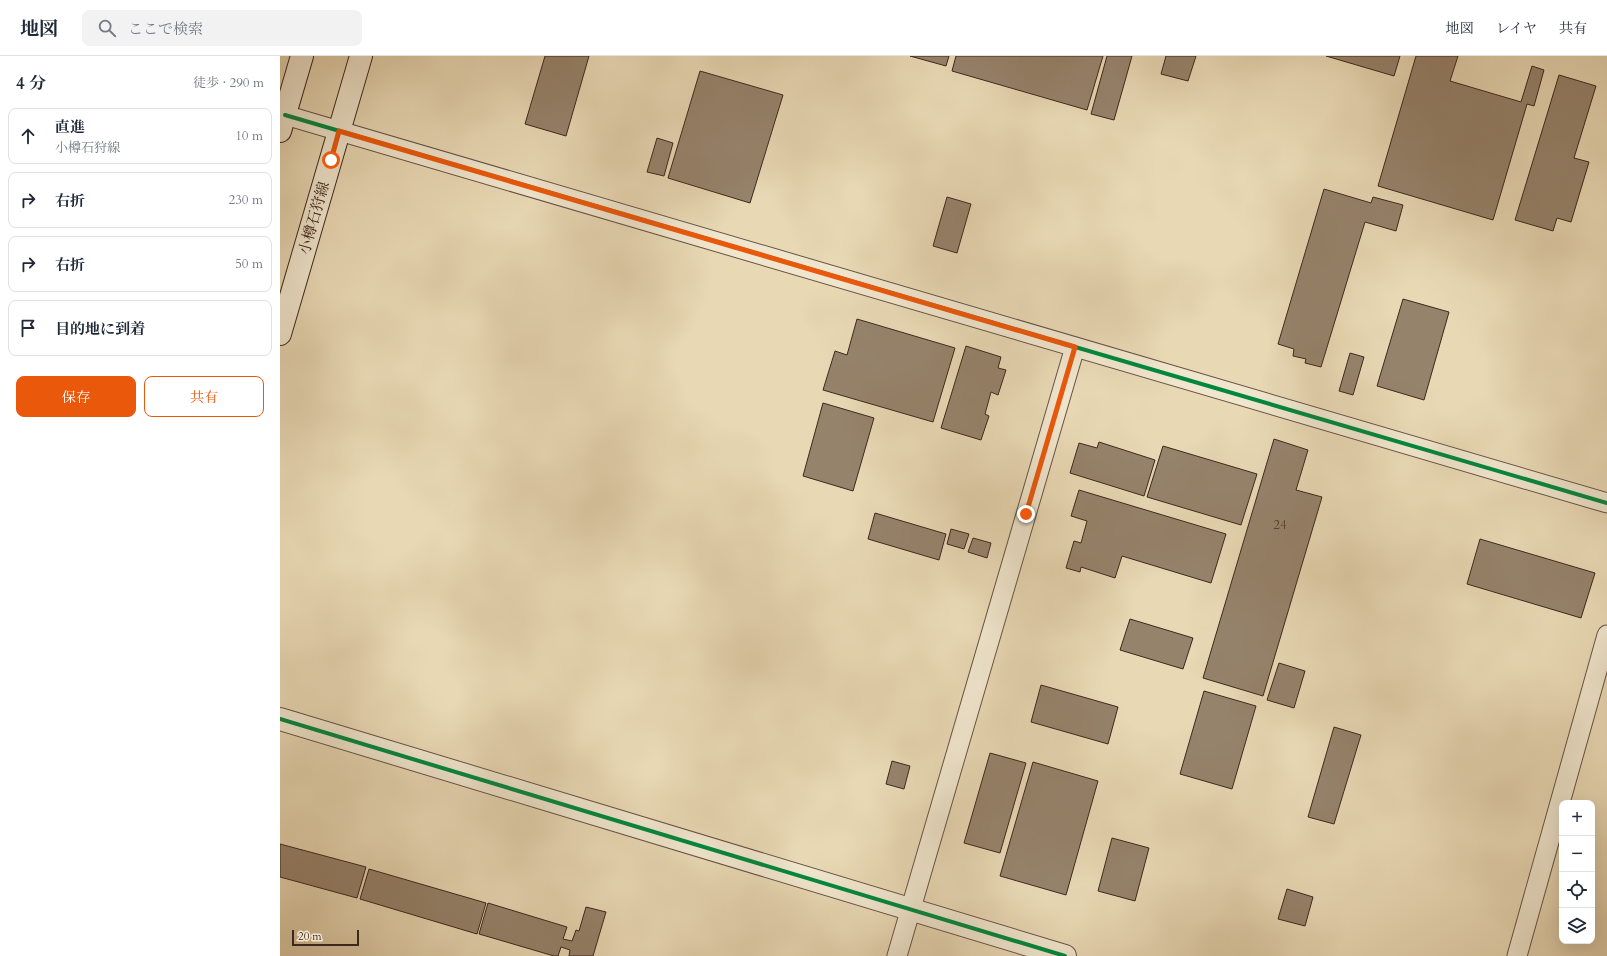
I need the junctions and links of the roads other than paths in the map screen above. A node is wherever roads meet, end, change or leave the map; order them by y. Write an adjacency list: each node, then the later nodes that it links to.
1 (302, 56): 3 (street)
2 (362, 56): 4 (street, 小樽石狩線)
3 (282, 123): 4 (street)
4 (339, 131): 5 (street, 小樽石狩線); 6 (street)
5 (280, 334)
6 (1075, 347): 7 (street); 10 (street)
7 (1607, 503)
8 (1607, 635): 13 (street)
9 (280, 719): 10 (street)
10 (910, 909): 11 (street); 12 (street)
11 (897, 956)
12 (1066, 956)
13 (1517, 956)

